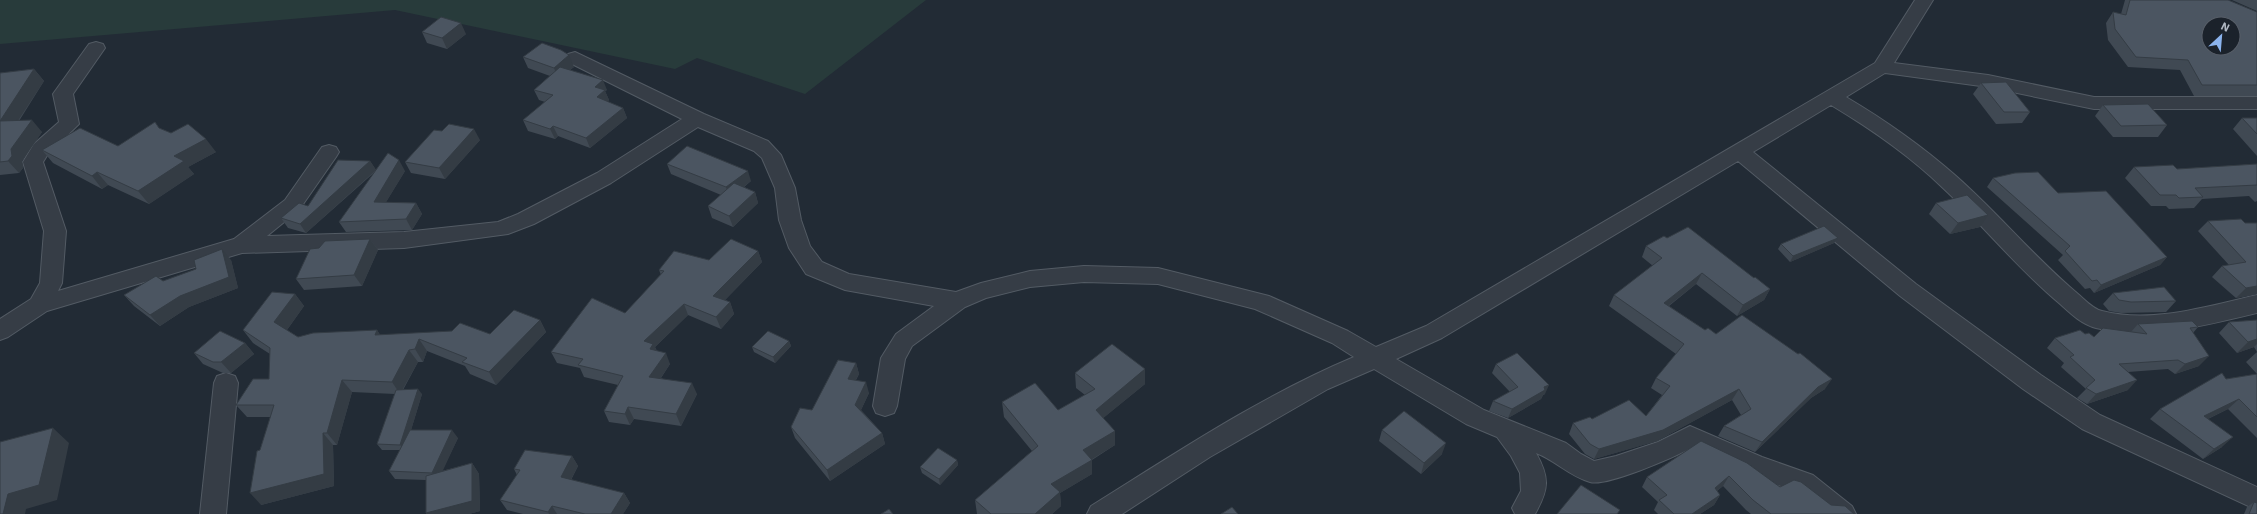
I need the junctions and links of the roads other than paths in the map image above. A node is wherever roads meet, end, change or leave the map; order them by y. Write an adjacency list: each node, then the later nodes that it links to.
1 (1924, 0): 4 (street)
2 (96, 48): 13 (street)
3 (575, 58): 7 (street)
4 (1882, 67): 5 (street); 6 (street)
5 (1833, 98): 8 (street); 12 (street)
6 (2257, 103)
7 (697, 119): 10 (street); 11 (street)
8 (1739, 151): 15 (street); 19 (street)
9 (329, 152): 10 (street)
10 (242, 245): 13 (street)
11 (958, 301): 15 (street); 17 (street)
12 (2257, 304)
13 (39, 306): 14 (street)
14 (0, 330)
15 (1375, 357): 18 (street); 22 (street)
16 (226, 383): 21 (street)
17 (886, 406)
18 (1504, 427): 20 (street); 23 (street)
19 (2257, 499)
20 (1525, 508)
21 (212, 514)
22 (1100, 514)
23 (1843, 514)

